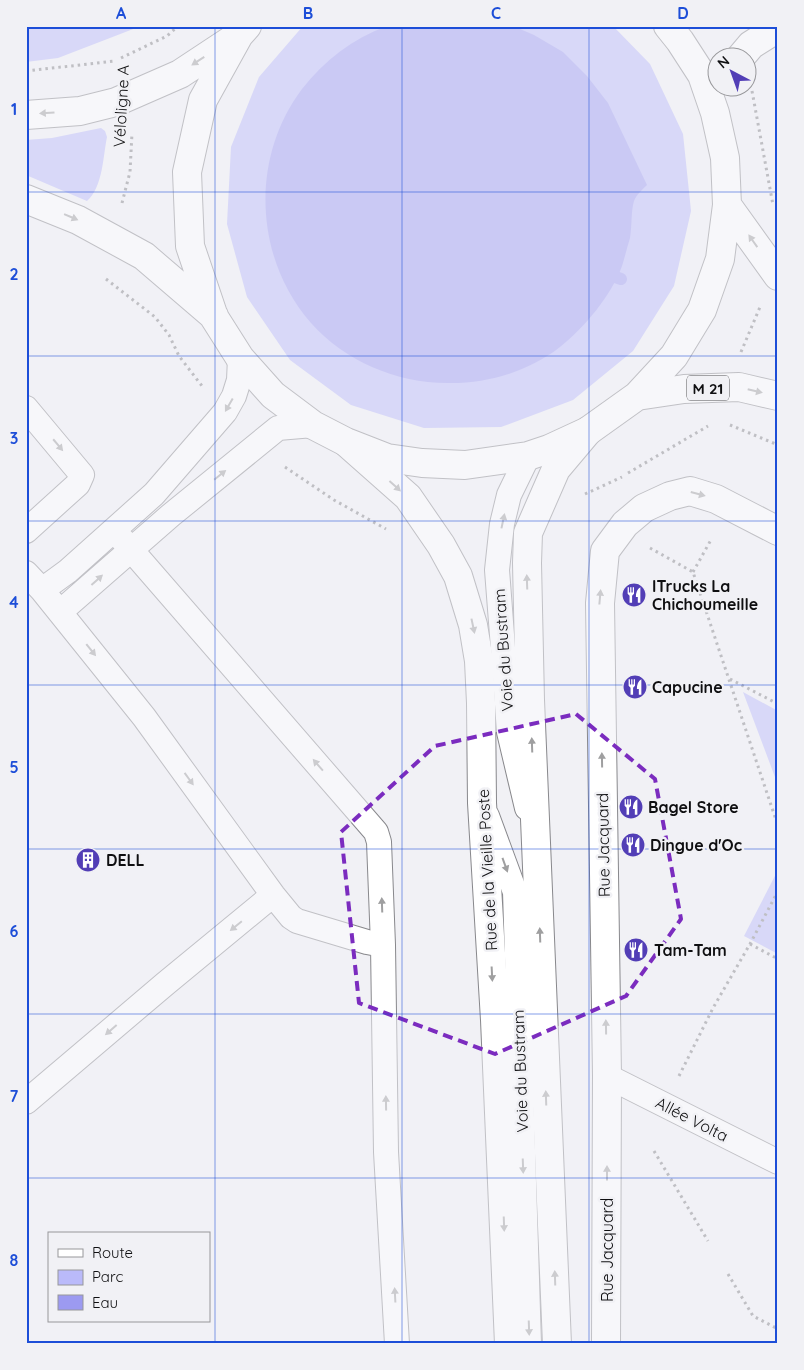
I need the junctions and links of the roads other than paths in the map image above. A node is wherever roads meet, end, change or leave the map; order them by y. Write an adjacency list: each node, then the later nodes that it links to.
1 (668, 26): 5 (main road)
2 (778, 28): 4 (main road)
3 (243, 30): 6 (main road, one-way to 6); 10 (main road)
4 (748, 48)
5 (719, 100): 8 (main road)
6 (26, 115)
7 (26, 199): 10 (main road, one-way to 10)
8 (727, 205): 9 (main road, one-way to 8); 12 (main road)
9 (777, 275)
10 (214, 317): 11 (main road)
11 (240, 358): 15 (main road); 19 (lane, one-way to 19)
12 (637, 396): 13 (main road, M 21, one-way to 13); 16 (main road)
13 (778, 396)
14 (26, 408): 20 (lane, one-way to 20)
15 (313, 425): 17 (main road); 22 (lane, one-way to 15)
16 (588, 431): 18 (main road); 27 (main road, one-way to 16)
17 (346, 442): 18 (main road); 26 (main road, Rue de la Vieille Poste, one-way to 26)
18 (528, 456): 27 (lane, Voie du Bustram, one-way to 18)
19 (114, 530): 22 (lane); 24 (lane)
20 (26, 531)
21 (778, 531): 30 (main road, Rue Jacquard, one-way to 21)
22 (131, 550): 25 (lane, one-way to 22); 29 (lane, one-way to 22)
23 (26, 573): 24 (lane)
24 (42, 590): 25 (lane)
25 (60, 612): 28 (lane, one-way to 28)
26 (482, 803): 34 (main road, Rue de la Vieille Poste, one-way to 34); 35 (lane, Voie du Bustram, one-way to 35)
27 (536, 846): 36 (main road, one-way to 27)
28 (273, 895): 29 (lane); 31 (lane, one-way to 31)
29 (383, 945): 33 (lane, one-way to 29)
30 (607, 1076): 32 (lane, Allée Volta); 37 (main road, Rue Jacquard, one-way to 30)
31 (26, 1102)
32 (778, 1162)
33 (397, 1344)
34 (509, 1344)
35 (529, 1344)
36 (557, 1344)
37 (606, 1344)

